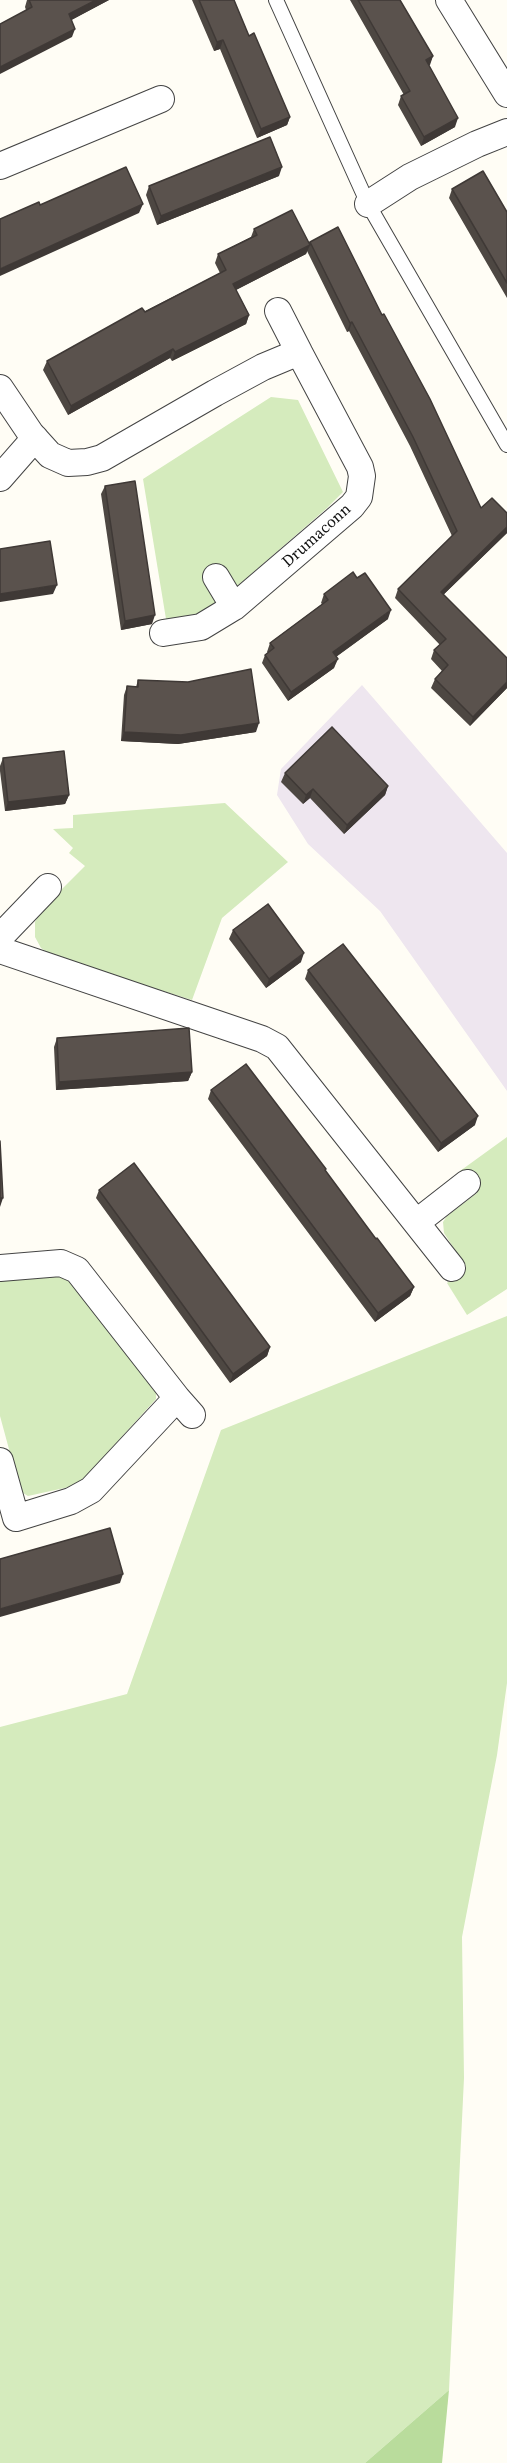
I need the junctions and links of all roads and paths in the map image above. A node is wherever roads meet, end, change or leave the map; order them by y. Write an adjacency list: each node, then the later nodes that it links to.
1 (276, 0): 7 (lane)
2 (449, 0): 3 (street)
3 (507, 94)
4 (161, 99): 6 (street)
5 (504, 139): 7 (street)
6 (0, 166)
7 (368, 204): 12 (lane)
8 (278, 311): 9 (street, Drumaconn)
9 (299, 352): 11 (street); 15 (street, Drumaconn)
10 (0, 388): 11 (street)
11 (35, 438): 13 (street)
12 (507, 446)
13 (0, 478)
14 (216, 577): 15 (street)
15 (234, 607): 16 (street, Drumaconn)
16 (163, 633)
17 (48, 887): 18 (street)
18 (0, 937)
19 (0, 950): 21 (street)
20 (467, 1183): 21 (street)
21 (417, 1222): 23 (street)
22 (0, 1268): 25 (street)
23 (452, 1268)
24 (0, 1461): 25 (street)
25 (8, 1520)

